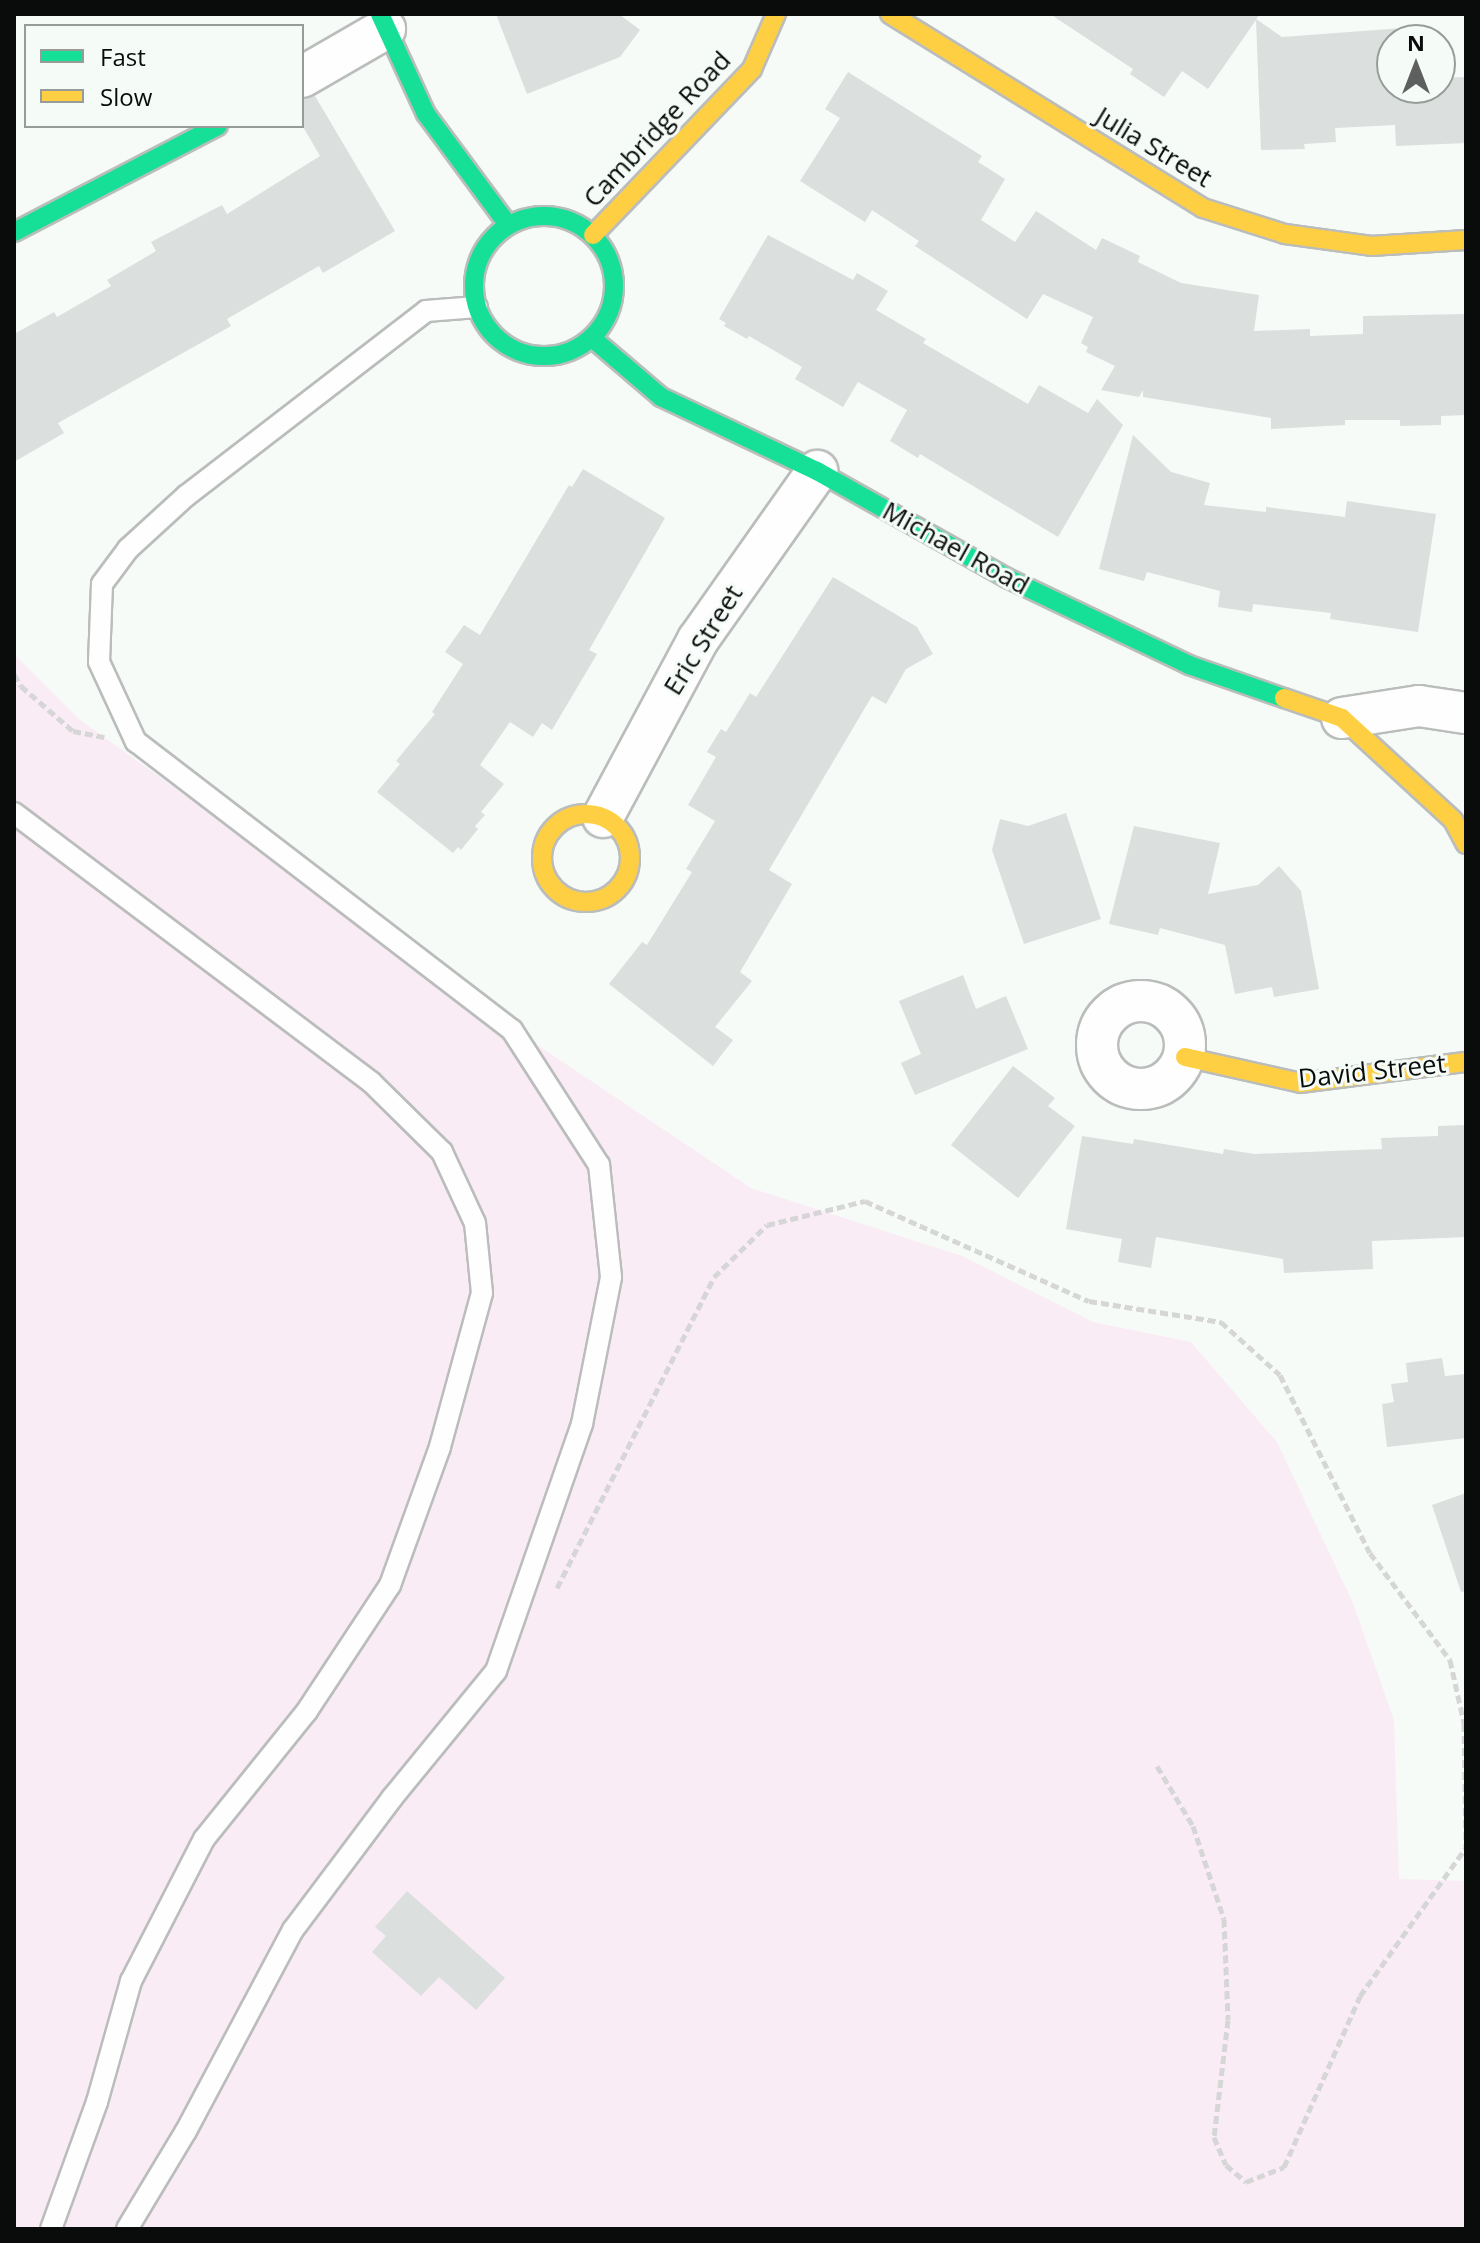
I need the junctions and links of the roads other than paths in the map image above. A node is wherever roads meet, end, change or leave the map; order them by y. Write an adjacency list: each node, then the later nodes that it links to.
1 (776, 14): 8 (street, Cambridge Road)
2 (890, 14): 9 (street, Julia Street)
3 (383, 22): 4 (street); 6 (street)
4 (304, 76)
5 (214, 128): 7 (street)
6 (508, 225): 8 (street); 10 (street)
7 (14, 232)
8 (593, 235): 11 (street)
9 (1466, 240)
10 (477, 307): 11 (street); 21 (lane)
11 (592, 338): 12 (street, Michael Road)
12 (817, 471): 14 (street, Michael Road); 16 (street, Eric Street)
13 (1466, 713): 14 (street, Michael Road)
14 (1342, 718): 17 (street, Michael Road)
15 (14, 813): 20 (lane)
16 (603, 817): 16 (street)
17 (1466, 844)
18 (1185, 1057): 19 (street, David Street)
19 (1466, 1062)
20 (51, 2229)
21 (127, 2229)

